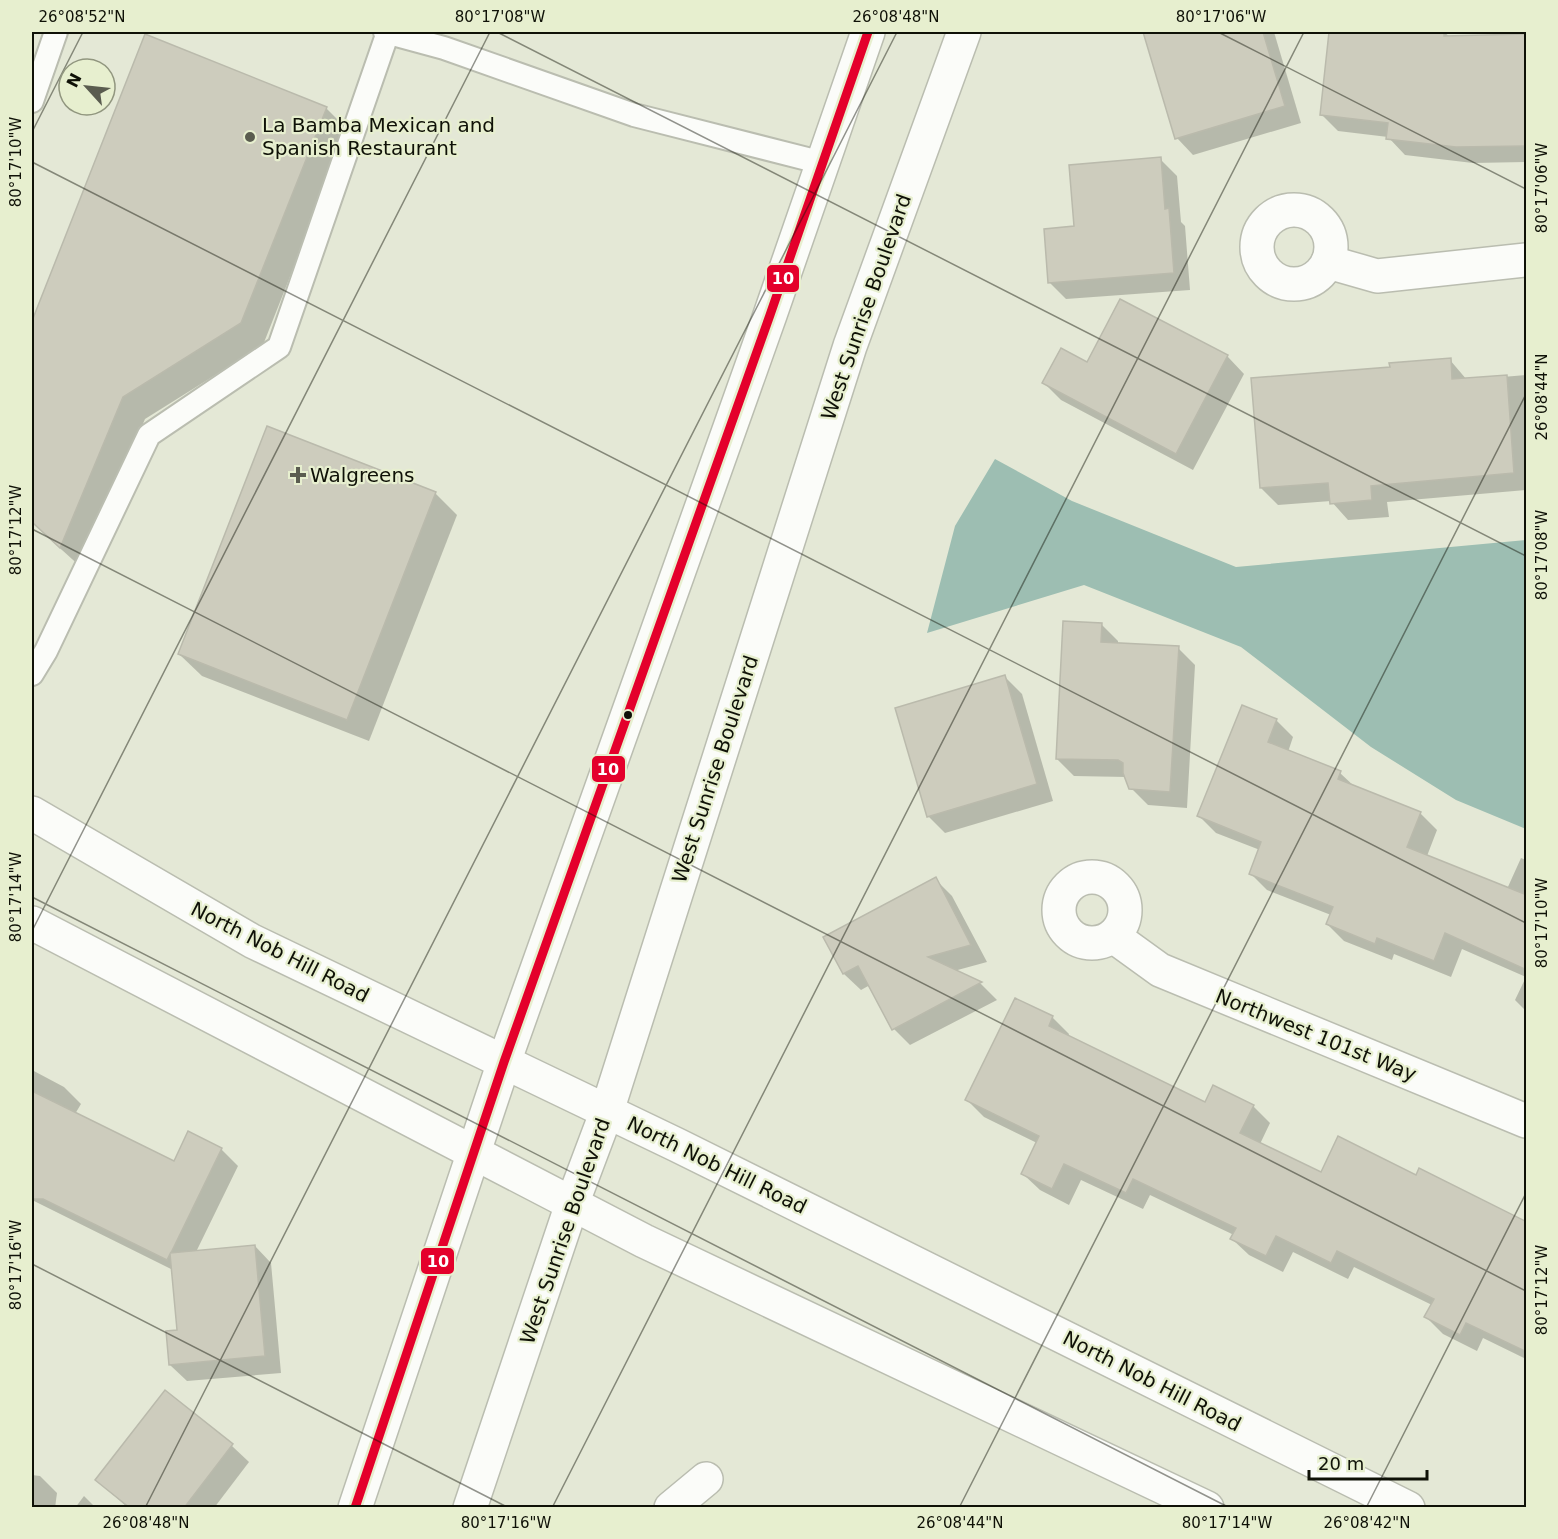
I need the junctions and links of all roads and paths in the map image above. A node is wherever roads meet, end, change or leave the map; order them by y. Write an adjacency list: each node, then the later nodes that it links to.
1 (386, 32): 4 (lane); 10 (lane)
2 (868, 32): 7 (main road)
3 (964, 32): 15 (main road, West Sunrise Boulevard)
4 (447, 40): 7 (lane)
5 (46, 41): 6 (lane)
6 (32, 101)
7 (823, 163): 14 (main road)
8 (1527, 260): 9 (main road)
9 (1328, 262)
10 (32, 674)
11 (32, 813): 14 (main road, North Nob Hill Road)
12 (32, 923): 17 (main road)
13 (1113, 936): 16 (main road, Northwest 101st Way)
14 (504, 1062): 15 (main road, North Nob Hill Road); 17 (main road)
15 (607, 1111): 18 (main road, West Sunrise Boulevard); 24 (main road, North Nob Hill Road)
16 (1527, 1121)
17 (474, 1154): 18 (main road); 20 (main road)
18 (572, 1204): 21 (main road, West Sunrise Boulevard); 23 (main road)
19 (706, 1479): 22 (main road)
20 (355, 1508)
21 (470, 1508)
22 (671, 1508)
23 (1206, 1508)
24 (1408, 1508)

